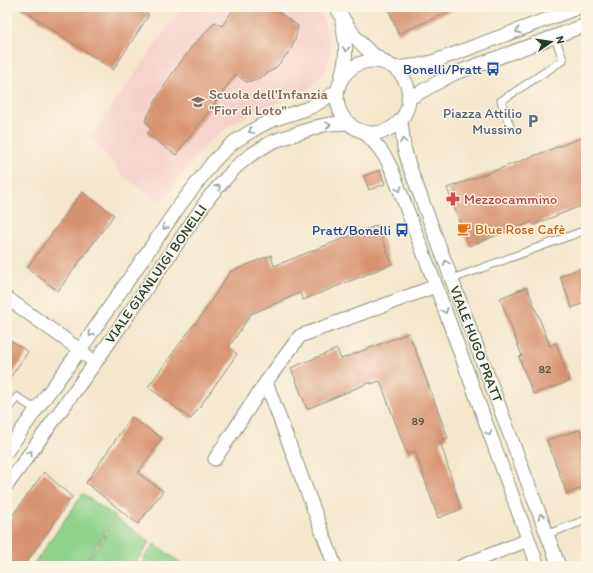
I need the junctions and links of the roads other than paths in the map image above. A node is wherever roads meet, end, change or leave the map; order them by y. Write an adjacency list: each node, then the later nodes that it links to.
1 (580, 7): 6 (street, one-way to 6)
2 (339, 12): 5 (street); 7 (street, one-way to 7)
3 (586, 25): 4 (street)
4 (554, 37): 8 (street); 11 (lane)
5 (383, 61): 6 (street); 7 (street)
6 (396, 68): 8 (street)
7 (338, 86): 10 (street); 17 (street, VIALE GIANLUIGI BONELLI, one-way to 17)
8 (408, 99): 9 (street)
9 (401, 120): 12 (street); 14 (street, VIALE HUGO PRATT, one-way to 9)
10 (349, 123): 12 (street); 18 (street, VIALE GIANLUIGI BONELLI, one-way to 10)
11 (510, 126)
12 (365, 133): 15 (street, VIALE HUGO PRATT, one-way to 15)
13 (586, 230): 14 (lane)
14 (452, 279): 26 (street, VIALE HUGO PRATT, one-way to 14)
15 (436, 286): 19 (street); 27 (street, VIALE HUGO PRATT, one-way to 27)
16 (7, 298): 17 (street)
17 (80, 350): 18 (street); 21 (street, VIALE GIANLUIGI BONELLI)
18 (95, 363): 24 (street, VIALE GIANLUIGI BONELLI, one-way to 18)
19 (266, 382): 23 (street); 28 (street)
20 (7, 410): 21 (lane)
21 (36, 410): 22 (street, VIALE GIANLUIGI BONELLI)
22 (7, 451)
23 (215, 459)
24 (7, 485)
25 (586, 520): 26 (lane)
26 (548, 534): 31 (street, VIALE HUGO PRATT)
27 (528, 540): 29 (street); 30 (street, VIALE HUGO PRATT)
28 (335, 566)
29 (462, 566)
30 (538, 566)
31 (559, 566)

